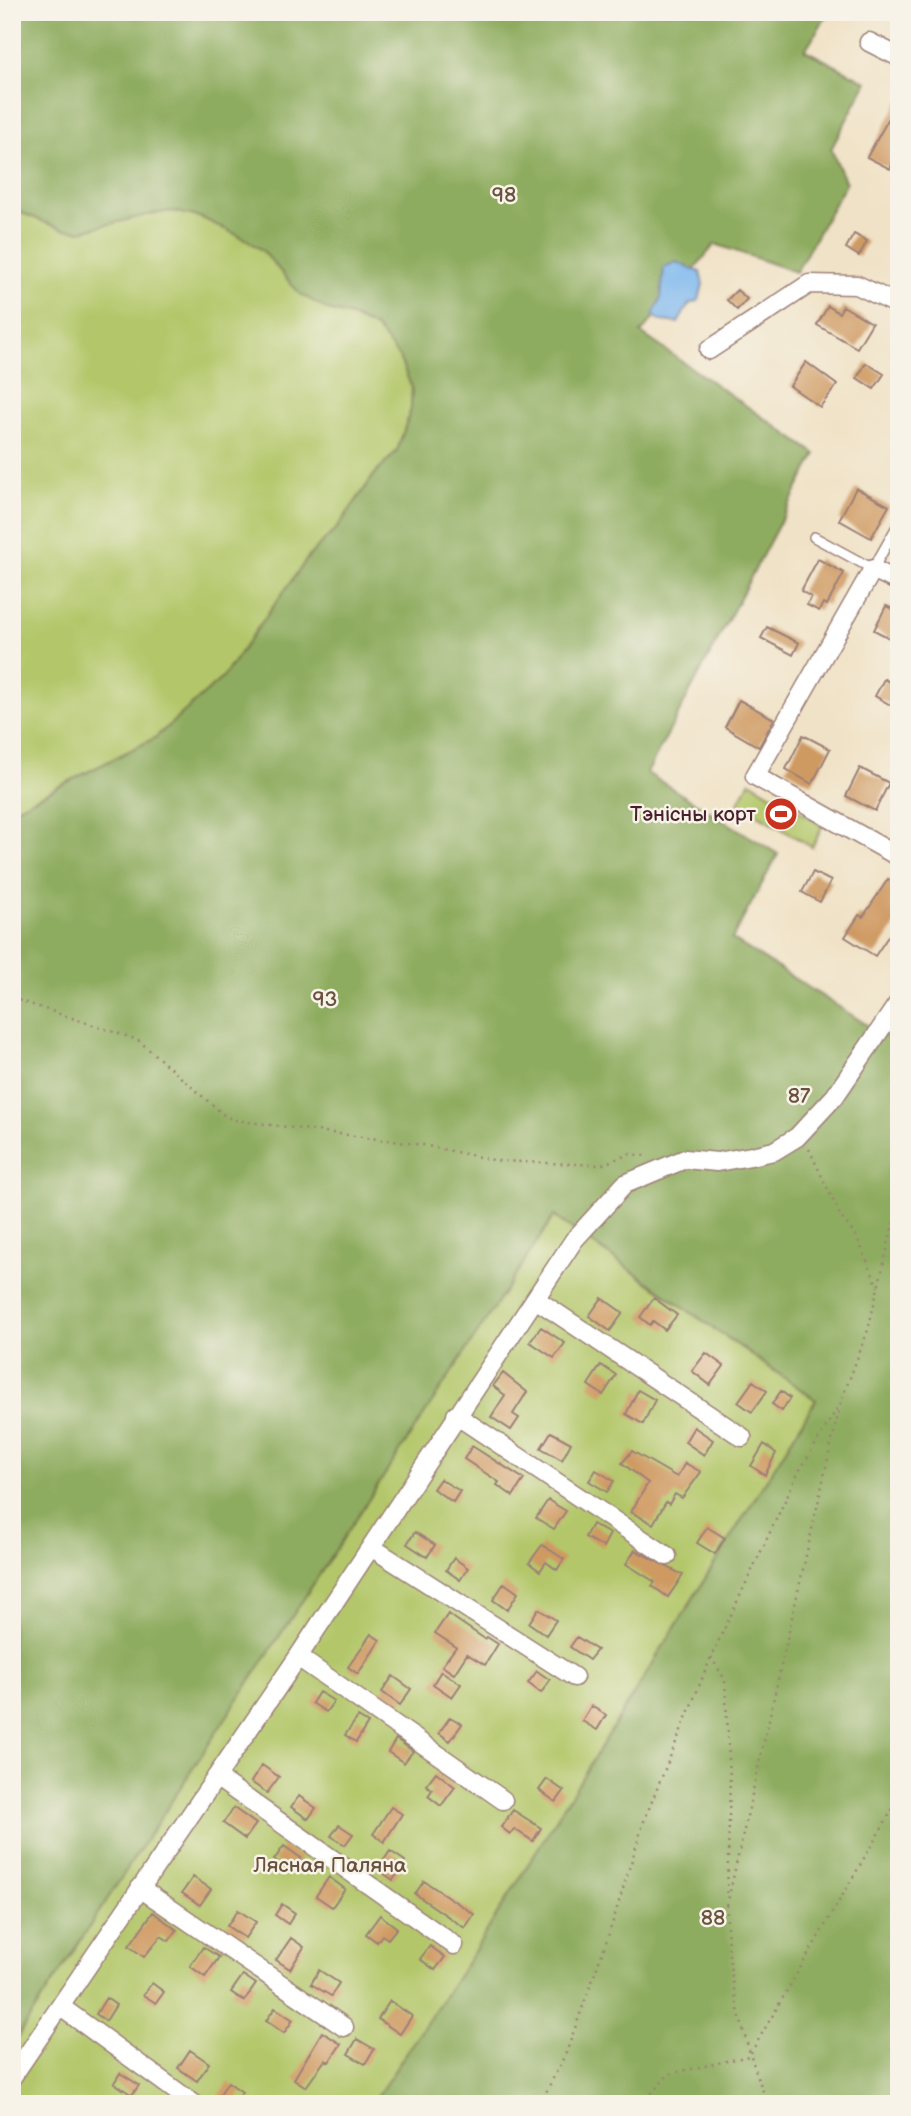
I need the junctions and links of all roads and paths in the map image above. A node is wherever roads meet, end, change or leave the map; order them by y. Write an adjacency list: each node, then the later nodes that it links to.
1 (869, 42): 2 (street)
2 (899, 57)
3 (899, 305): 4 (street)
4 (709, 350)
5 (899, 523): 7 (lane)
6 (814, 537): 7 (lane)
7 (873, 569): 8 (street); 9 (street)
8 (899, 582)
9 (899, 857)
10 (12, 998): 13 (path)
11 (899, 1002): 12 (street)
12 (797, 1137): 15 (path); 16 (street)
13 (648, 1156)
14 (899, 1199): 15 (path)
15 (878, 1287): 17 (path)
16 (537, 1300): 18 (street); 19 (street)
17 (840, 1405): 23 (path); 29 (path)
18 (456, 1415): 20 (street); 21 (street)
19 (742, 1437)
20 (371, 1547): 22 (street); 24 (street)
21 (667, 1556)
22 (298, 1657): 25 (street); 27 (street)
23 (711, 1657): 29 (path); 36 (path)
24 (574, 1677)
25 (216, 1777): 28 (street); 30 (street)
26 (899, 1798): 33 (path)
27 (503, 1800)
28 (140, 1888): 31 (street); 32 (street)
29 (727, 1905): 33 (path)
30 (454, 1945)
31 (61, 2007): 34 (street); 35 (street)
32 (344, 2027)
33 (749, 2056): 37 (path); 38 (path)
34 (12, 2077)
35 (194, 2104)
36 (540, 2104)
37 (642, 2104)
38 (768, 2104)

